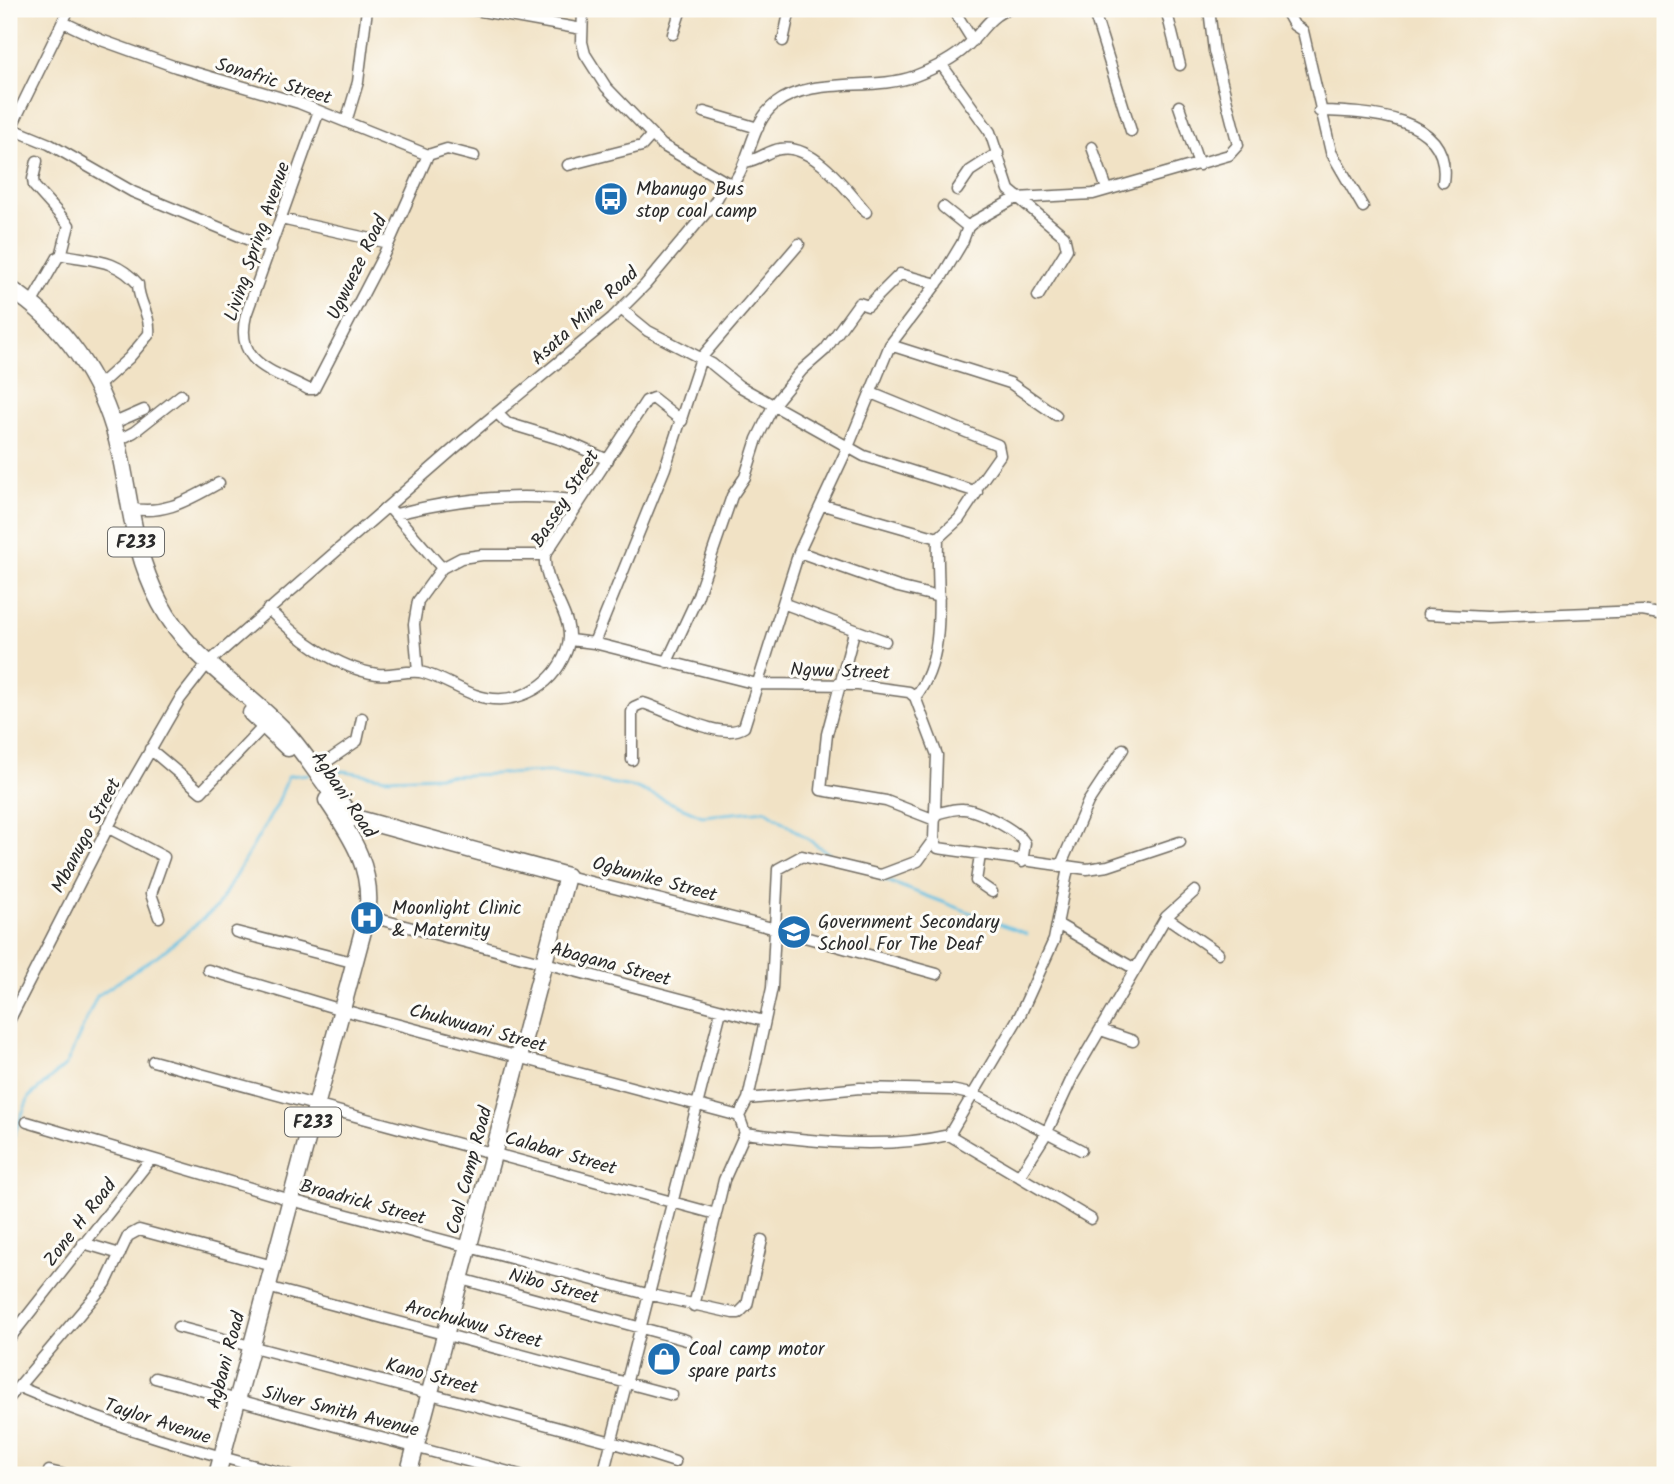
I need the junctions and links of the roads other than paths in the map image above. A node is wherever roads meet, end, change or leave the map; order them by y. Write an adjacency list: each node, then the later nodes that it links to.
1 (68, 9): 13 (street)
2 (367, 9): 24 (street)
3 (470, 9): 14 (street)
4 (583, 9): 14 (street)
5 (681, 9): 15 (street)
6 (790, 9): 16 (street)
7 (953, 9): 17 (street)
8 (1009, 9): 17 (street, Asata Mine Road)
9 (1093, 9): 27 (street)
10 (1166, 9): 19 (street)
11 (1209, 9): 36 (street)
12 (1285, 9): 22 (street)
13 (63, 22): 21 (street, Sonafric Street); 26 (street)
14 (582, 29): 28 (street)
15 (673, 34)
16 (783, 41)
17 (973, 41): 18 (street, Asata Mine Road)
18 (941, 64): 25 (street, Asata Mine Road); 30 (street)
19 (1180, 65)
20 (1179, 106): 36 (street)
21 (319, 111): 24 (street, Sonafric Street); 45 (street, Living Spring Avenue)
22 (1319, 111): 37 (street); 43 (street)
23 (704, 112): 25 (street)
24 (346, 122): 31 (street, Sonafric Street)
25 (758, 128): 34 (street, Asata Mine Road)
26 (10, 131): 49 (street)
27 (1131, 131)
28 (652, 136): 35 (street); 38 (street)
29 (1092, 147): 39 (street)
30 (998, 153): 40 (street); 41 (street)
31 (428, 155): 32 (street, Sonafric Street); 47 (street, Ugwueze Road)
32 (474, 156)
33 (37, 161): 50 (street)
34 (745, 162): 38 (street, Asata Mine Road); 44 (street)
35 (568, 165)
36 (1199, 165): 39 (street)
37 (1443, 181)
38 (726, 182): 56 (street, Asata Mine Road)
39 (1107, 189): 41 (street)
40 (957, 190)
41 (1016, 198): 46 (street); 53 (street)
42 (943, 207): 46 (street)
43 (1363, 207)
44 (866, 212)
45 (281, 219): 47 (street); 49 (street, Living Spring Avenue)
46 (968, 227): 51 (street)
47 (389, 243): 60 (street, Ugwueze Road)
48 (799, 244): 58 (street)
49 (271, 249): 60 (street, Living Spring Avenue)
50 (61, 256): 55 (street); 59 (street)
51 (937, 284): 57 (street); 63 (street)
52 (9, 288): 55 (main road, Agbani Road / F233)
53 (1038, 296)
54 (9, 298): 92 (main road, Agbani Road / F233)
55 (32, 304): 59 (main road, Agbani Road / F233)
56 (621, 309): 58 (street); 65 (street, Asata Mine Road)
57 (890, 345): 61 (street); 66 (street)
58 (701, 358): 63 (street); 67 (street)
59 (98, 386): 68 (main road, Agbani Road / F233)
60 (310, 390)
61 (871, 393): 70 (street); 73 (street)
62 (181, 395): 69 (street)
63 (774, 404): 70 (street); 91 (street)
64 (144, 410): 68 (street)
65 (497, 413): 71 (street); 77 (street, Asata Mine Road)
66 (1056, 415)
67 (682, 421): 71 (street, Bassey Street); 90 (street)
68 (112, 424): 69 (main road, Agbani Road / F233)
69 (117, 441): 76 (main road, Agbani Road / F233)
70 (848, 447): 73 (street); 75 (street)
71 (608, 460): 74 (street, Bassey Street)
72 (219, 483): 76 (street)
73 (976, 489): 78 (street)
74 (579, 501): 77 (street); 80 (street, Bassey Street)
75 (823, 505): 78 (street); 79 (street)
76 (128, 508): 92 (main road, Agbani Road / F233)
77 (391, 511): 81 (street); 84 (street, Asata Mine Road)
78 (938, 538): 82 (street)
79 (799, 552): 82 (street); 83 (street)
80 (545, 555): 81 (street); 88 (street, Bassey Street)
81 (442, 568): 93 (street)
82 (939, 597): 96 (street)
83 (785, 604): 87 (street); 94 (street)
84 (268, 609): 92 (street, Asata Mine Road); 93 (street)
85 (1428, 614): 86 (street)
86 (1665, 615)
87 (854, 632): 89 (street); 95 (street)
88 (570, 640): 90 (street, Ngwu Street); 93 (street)
89 (885, 641)
90 (594, 643): 91 (street, Ngwu Street)
91 (667, 662): 94 (street, Ngwu Street)
92 (205, 667): 98 (main road, Agbani Road / F233); 100 (street, Mbanugo Street); 102 (main road, Agbani Road / F233)
93 (418, 672)
94 (757, 684): 95 (street, Ngwu Street); 101 (street)
95 (839, 685): 96 (street, Ngwu Street); 103 (street)
96 (915, 697): 103 (street, Ngwu Street)
97 (362, 718): 102 (street)
98 (264, 726): 100 (street); 102 (main road, Agbani Road / F233)
99 (1124, 749): 111 (street)
100 (150, 750): 105 (street, Mbanugo Street)
101 (632, 760)
102 (315, 773): 104 (main road, Agbani Road / F233); 106 (main road, Agbani Road / F233)
103 (935, 817): 107 (street, Ngwu Street); 110 (street)
104 (363, 822): 106 (main road); 112 (main road, Ogbunike Street / F233)
105 (107, 827): 116 (street); 129 (street, Mbanugo Street)
106 (348, 831): 115 (main road, Agbani Road / F233)
107 (934, 839): 109 (street); 119 (street)
108 (1180, 842): 111 (street)
109 (980, 855): 110 (street); 114 (street)
110 (1022, 862): 111 (street)
111 (1064, 868): 118 (street)
112 (567, 876): 119 (street, Ogbunike Street); 123 (main road, Coal Camp Road)
113 (1195, 891): 117 (street)
114 (992, 892)
115 (367, 916): 122 (main road, Agbani Road / F233); 123 (street, Abagana Street)
116 (159, 917)
117 (1166, 917): 121 (street); 124 (street)
118 (1059, 925): 124 (street); 135 (street)
119 (776, 929): 126 (street, Ogbunike Street); 130 (street)
120 (236, 932): 122 (street)
121 (1218, 953)
122 (356, 963): 127 (main road, Agbani Road / F233)
123 (545, 964): 128 (street, Abagana Street); 133 (main road, Coal Camp Road)
124 (1135, 969): 131 (street)
125 (208, 970): 127 (street, Chukwuani Street)
126 (937, 974)
127 (344, 1009): 133 (street, Chukwuani Street); 137 (main road, Agbani Road / F233)
128 (720, 1011): 130 (street, Abagana Street); 138 (street)
129 (9, 1021)
130 (764, 1021): 136 (street)
131 (1101, 1030): 132 (street); 142 (street)
132 (1133, 1041)
133 (520, 1057): 138 (street, Chukwuani Street); 145 (main road, Coal Camp Road)
134 (153, 1061): 137 (street, Calabar Street)
135 (975, 1094): 136 (street); 142 (street); 143 (street)
136 (748, 1099): 139 (street)
137 (318, 1105): 145 (street, Calabar Street); 148 (main road, Agbani Road / F233)
138 (696, 1105): 139 (street, Chukwuani Street); 149 (street)
139 (739, 1115): 141 (street)
140 (27, 1122): 146 (street, Broadrick Street)
141 (745, 1133): 143 (street); 150 (street)
142 (1046, 1134): 144 (street); 147 (street)
143 (948, 1135): 147 (street)
144 (1081, 1150)
145 (495, 1152): 149 (street, Calabar Street); 154 (main road, Coal Camp Road)
146 (151, 1159): 148 (street, Broadrick Street); 153 (street, Zone H Road)
147 (1020, 1175): 151 (street)
148 (291, 1200): 154 (street, Broadrick Street); 156 (main road, Agbani Road / F233)
149 (672, 1202): 150 (street, Calabar Street); 159 (street)
150 (716, 1214): 160 (street)
151 (1091, 1219)
152 (762, 1240): 160 (street, Broadrick Street)
153 (83, 1243): 155 (street); 164 (street, Zone H Road)
154 (468, 1248): 157 (main road, Coal Camp Road); 159 (street, Broadrick Street)
155 (120, 1254): 156 (street); 169 (street)
156 (273, 1266): 158 (main road, Agbani Road / F233)
157 (461, 1279): 161 (street, Nibo Street); 163 (main road, Coal Camp Road)
158 (267, 1287): 163 (street, Arochukwu Street); 166 (main road, Agbani Road / F233)
159 (647, 1294): 160 (street, Broadrick Street); 161 (street)
160 (694, 1306)
161 (639, 1325): 165 (street, Nibo Street); 168 (street)
162 (178, 1327): 166 (street, Kano Street)
163 (446, 1333): 168 (street, Arochukwu Street); 170 (main road, Coal Camp Road)
164 (9, 1339)
165 (686, 1340)
166 (250, 1347): 170 (street, Kano Street); 173 (main road, Agbani Road / F233)
167 (155, 1378): 173 (street, Silver Smith Avenue)
168 (625, 1383): 171 (street, Arochukwu Street); 174 (street)
169 (19, 1387): 172 (street); 176 (street, Taylor Avenue)
170 (431, 1393): 174 (street, Kano Street); 175 (main road, Coal Camp Road)
171 (672, 1395)
172 (9, 1398)
173 (236, 1402): 175 (street, Silver Smith Avenue); 176 (main road, Agbani Road / F233)
174 (612, 1442): 177 (street, Kano Street); 184 (street)
175 (416, 1447): 182 (main road, Coal Camp Road); 183 (street, Silver Smith Avenue)
176 (221, 1458): 180 (main road, Agbani Road / F233); 181 (street, Taylor Avenue)
177 (675, 1462)
178 (50, 1471): 179 (street)
179 (66, 1475)
180 (217, 1475)
181 (290, 1475)
182 (408, 1475)
183 (520, 1475)
184 (603, 1475)

